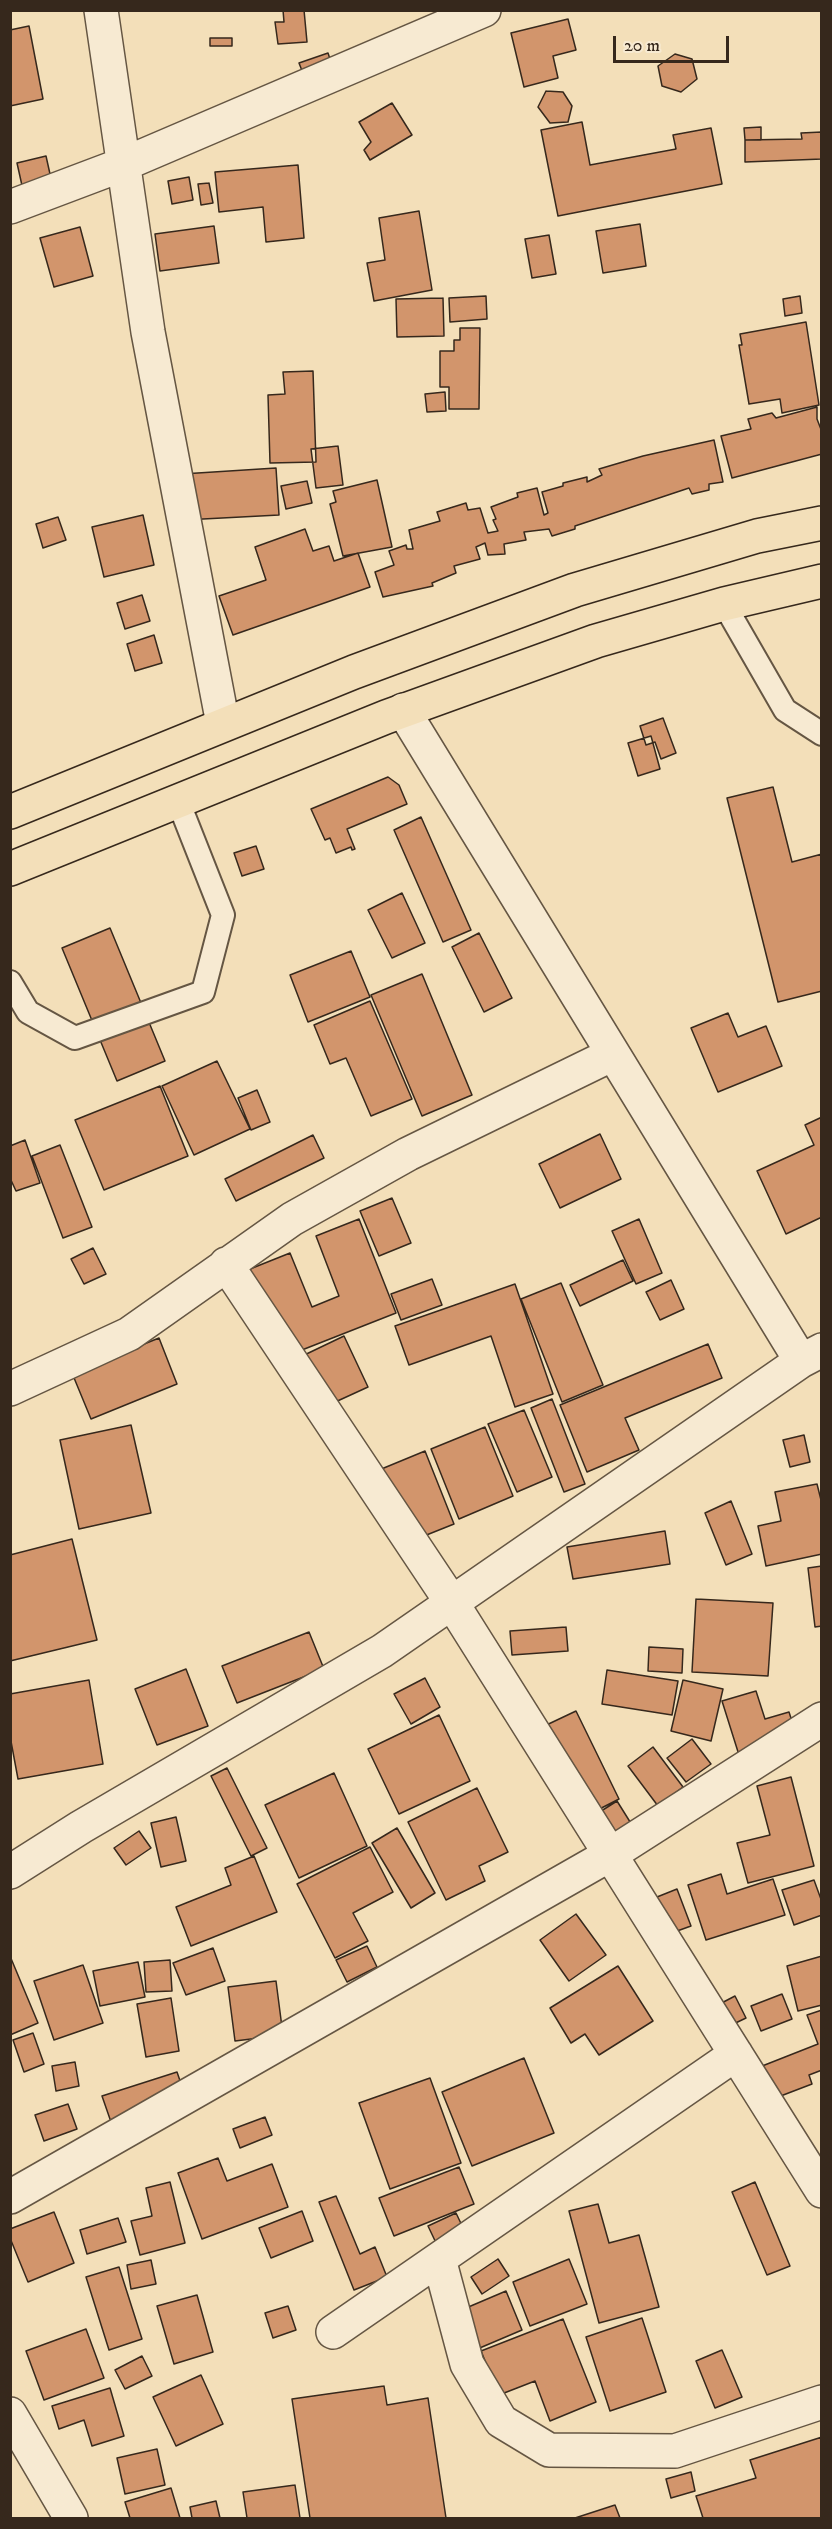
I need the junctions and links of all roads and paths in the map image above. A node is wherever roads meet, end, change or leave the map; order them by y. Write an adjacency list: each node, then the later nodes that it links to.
1 (101, 10): 3 (street)
2 (484, 10): 3 (street)
3 (124, 164): 4 (street); 9 (street)
4 (10, 207)
5 (822, 523): 9 (highway)
6 (822, 581): 7 (highway)
7 (724, 604): 8 (highway); 10 (lane)
8 (404, 710): 11 (highway); 15 (street)
9 (223, 724): 12 (highway)
10 (822, 734)
11 (178, 801): 13 (highway); 14 (lane)
12 (10, 812)
13 (10, 869)
14 (10, 982)
15 (614, 1054): 16 (street); 17 (street)
16 (226, 1264): 18 (street); 19 (street)
17 (811, 1355): 19 (street)
18 (10, 1389)
19 (452, 1603): 21 (street); 22 (street)
20 (822, 1719): 21 (street)
21 (611, 1854): 23 (street); 25 (street)
22 (10, 1872)
23 (736, 2054): 24 (street); 26 (street)
24 (822, 2191)
25 (10, 2198)
26 (439, 2259): 27 (street); 28 (street)
27 (333, 2332)
28 (822, 2402)
29 (10, 2414): 30 (street)
30 (71, 2518)

